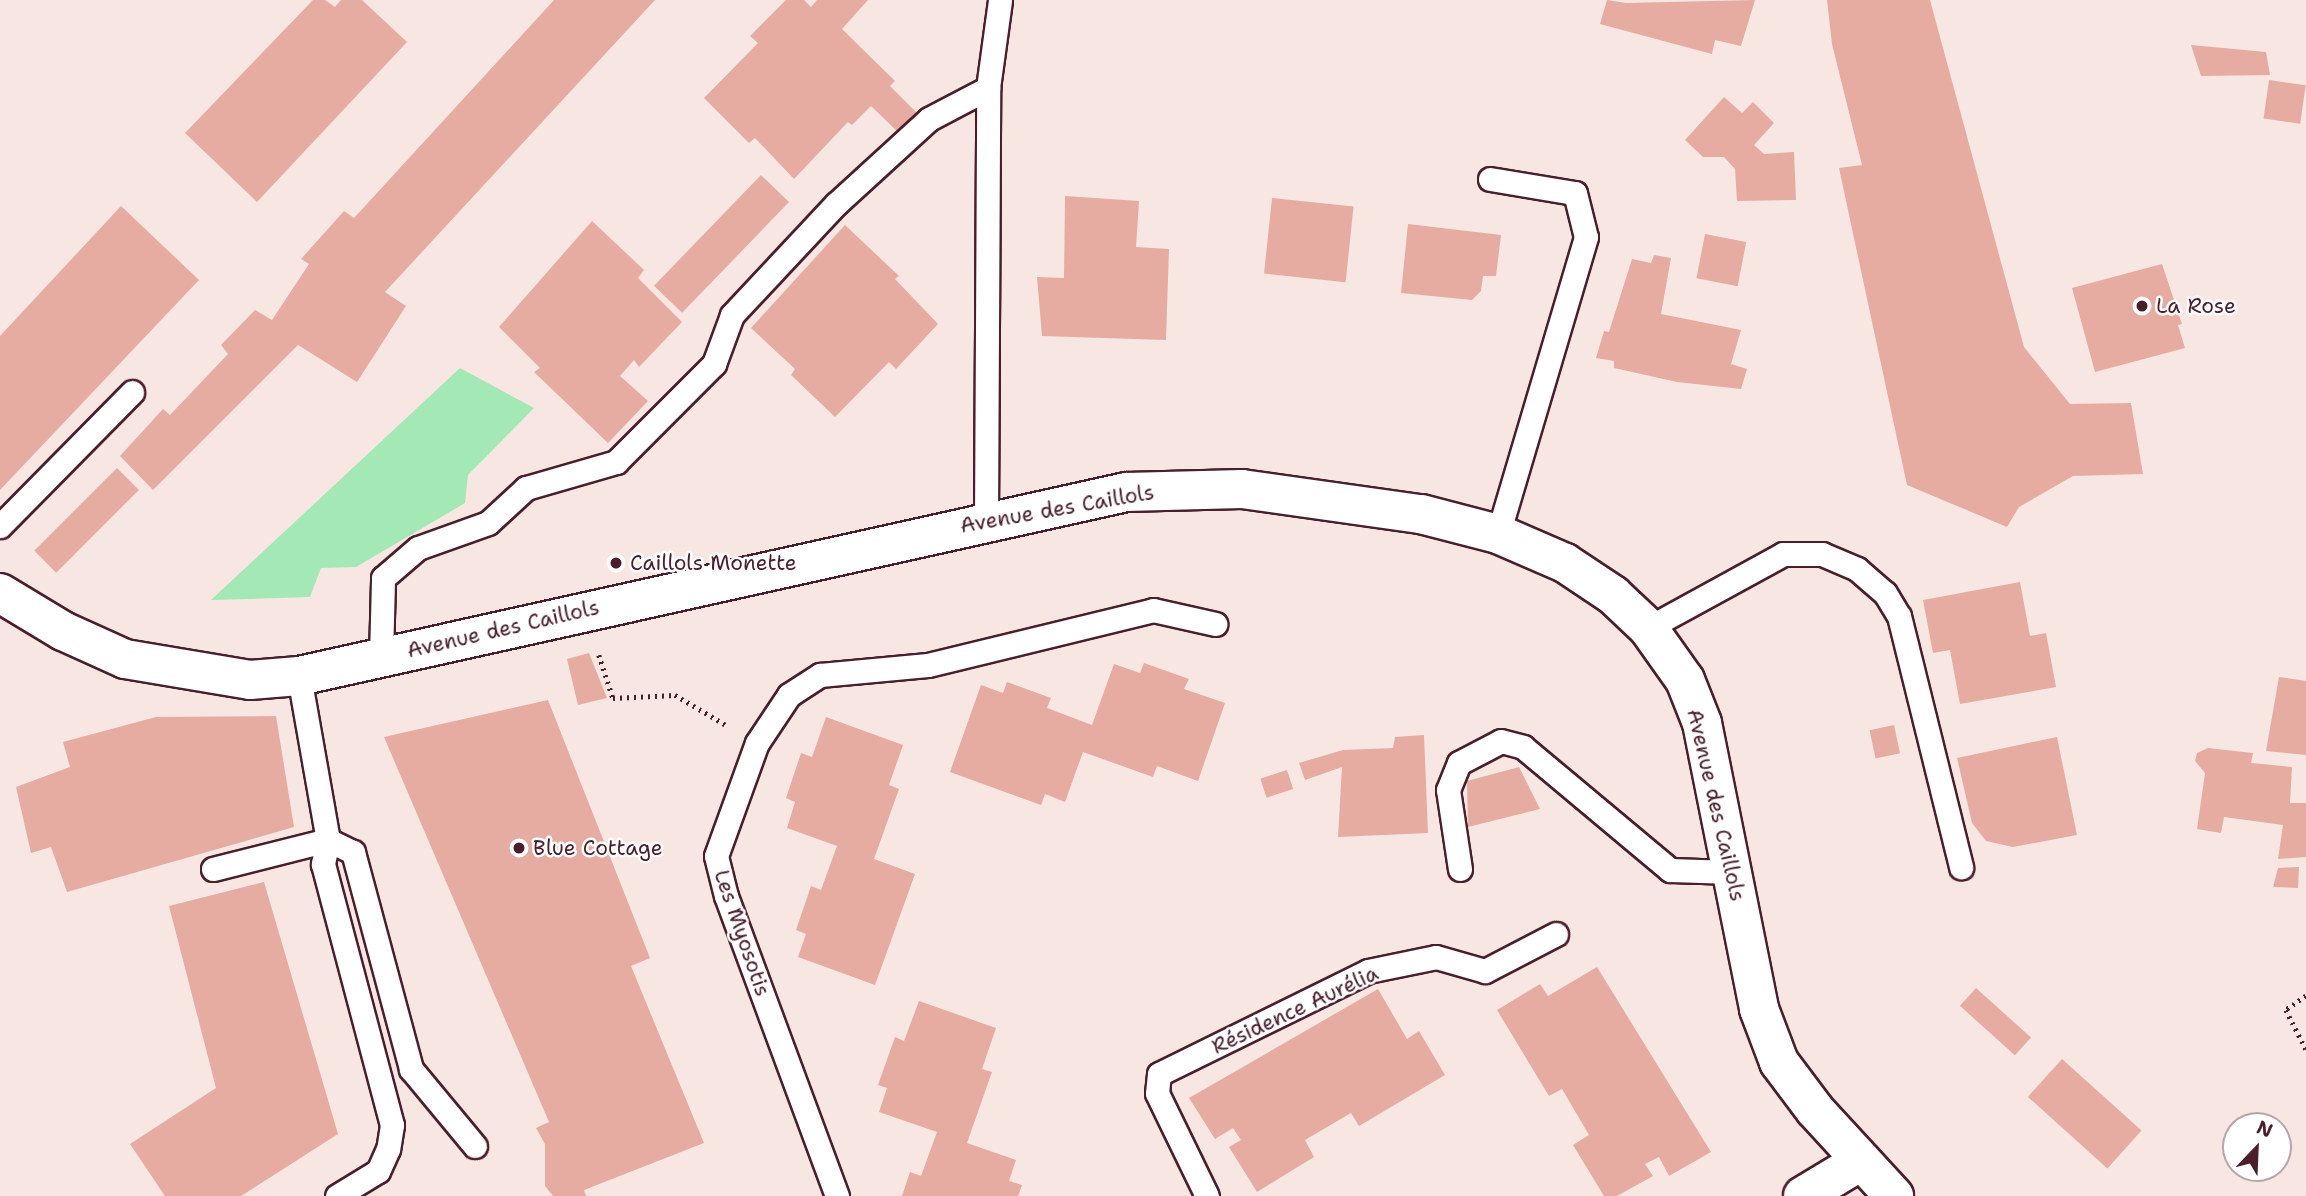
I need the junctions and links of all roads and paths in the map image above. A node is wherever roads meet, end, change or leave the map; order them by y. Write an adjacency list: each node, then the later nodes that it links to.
1 (1000, 0): 2 (lane)
2 (988, 88): 5 (lane); 12 (lane)
3 (1490, 179): 7 (lane)
4 (132, 392): 6 (lane)
5 (986, 520): 7 (street, Avenue des Caillols); 9 (street, Avenue des Caillols)
6 (0, 526)
7 (1498, 534): 11 (street, Avenue des Caillols)
8 (0, 593): 13 (street, Avenue des Caillols)
9 (585, 610): 12 (street, Avenue des Caillols); 14 (path)
10 (1215, 624): 14 (lane, Les Myosotis)
11 (1648, 628): 16 (lane); 19 (street, Avenue des Caillols)
12 (381, 657): 13 (street, Avenue des Caillols)
13 (299, 676): 15 (lane)
14 (757, 743): 26 (lane, Les Myosotis)
15 (328, 840): 17 (lane); 23 (lane); 25 (lane)
16 (1961, 867)
17 (212, 869)
18 (1460, 869): 19 (lane)
19 (1732, 872): 24 (street, Avenue des Caillols)
20 (1556, 934): 27 (lane, Résidence Aurélia)
21 (2306, 996): 22 (path)
22 (2306, 1049)
23 (475, 1146)
24 (1861, 1161): 28 (street); 29 (street, Avenue des Caillols)
25 (337, 1196)
26 (837, 1196)
27 (1207, 1196)
28 (1803, 1196)
29 (1894, 1196)

